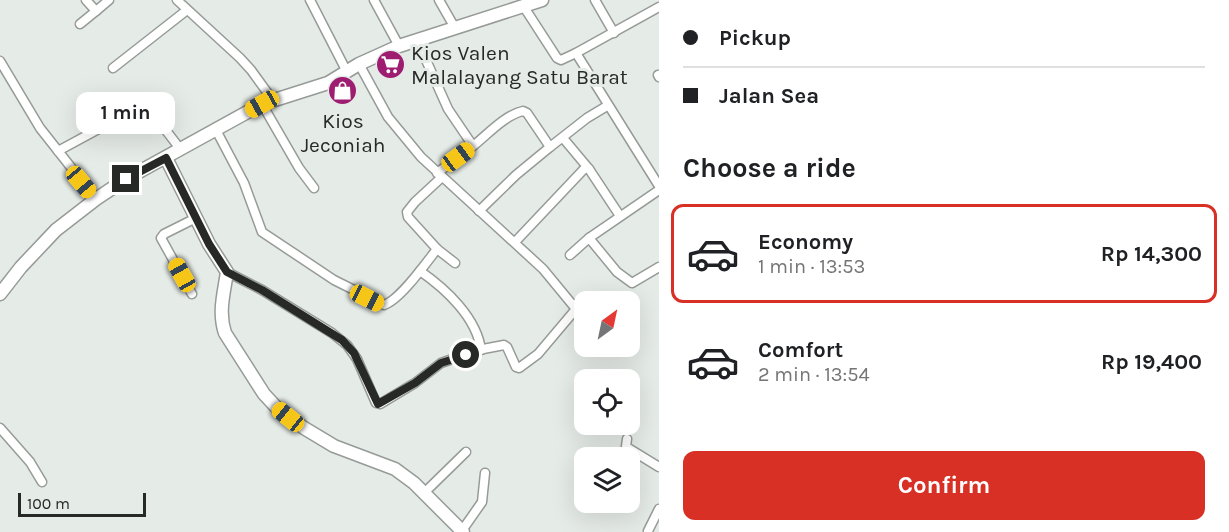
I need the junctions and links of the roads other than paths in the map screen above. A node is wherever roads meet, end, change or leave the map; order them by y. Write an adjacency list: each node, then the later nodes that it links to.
1 (86, 0): 12 (street)
2 (109, 0): 12 (street)
3 (177, 0): 11 (street)
4 (310, 0): 22 (street)
5 (374, 0): 17 (street)
6 (439, 0): 14 (street)
7 (541, 0): 9 (main road)
8 (595, 0): 15 (street)
9 (524, 7): 14 (main road); 18 (street)
10 (659, 7): 15 (street)
11 (187, 10): 21 (street); 23 (street)
12 (96, 11): 13 (street)
13 (80, 24)
14 (455, 28): 16 (main road)
15 (614, 33): 18 (street)
16 (417, 40): 17 (main road); 27 (street)
17 (399, 46): 20 (main road)
18 (576, 53): 24 (street)
19 (0, 61): 30 (street)
20 (359, 64): 22 (main road); 33 (street)
21 (113, 68)
22 (347, 72): 23 (main road)
23 (267, 101): 25 (main road); 34 (street)
24 (607, 106): 26 (street); 35 (street)
25 (216, 130): 29 (main road); 46 (street)
26 (562, 138): 28 (street); 32 (street)
27 (473, 146): 28 (street); 33 (street)
28 (550, 147): 37 (street)
29 (181, 150): 30 (street); 31 (main road)
30 (58, 151): 36 (street)
31 (166, 158): 36 (main road); 39 (main road)
32 (589, 169): 38 (street); 41 (street)
33 (440, 175): 37 (street); 42 (street)
34 (314, 188)
35 (659, 188): 38 (street)
36 (96, 199): 48 (main road)
37 (479, 211): 41 (street)
38 (620, 216): 40 (street)
39 (196, 218): 47 (main road); 50 (street)
40 (589, 238): 43 (street); 45 (street)
41 (515, 242): 51 (street)
42 (437, 249): 44 (street); 46 (street)
43 (570, 255)
44 (455, 262)
45 (659, 267)
46 (420, 271): 51 (street)
47 (227, 272): 51 (street); 58 (main road)
48 (4, 280): 49 (main road)
49 (0, 294)
50 (192, 294)
51 (481, 350)
52 (0, 428): 57 (street)
53 (627, 439): 55 (street)
54 (466, 452): 58 (street)
55 (659, 467)
56 (485, 473): 60 (street)
57 (42, 482)
58 (424, 493): 60 (main road)
59 (659, 509): 61 (street)
60 (462, 532)
61 (648, 532)

